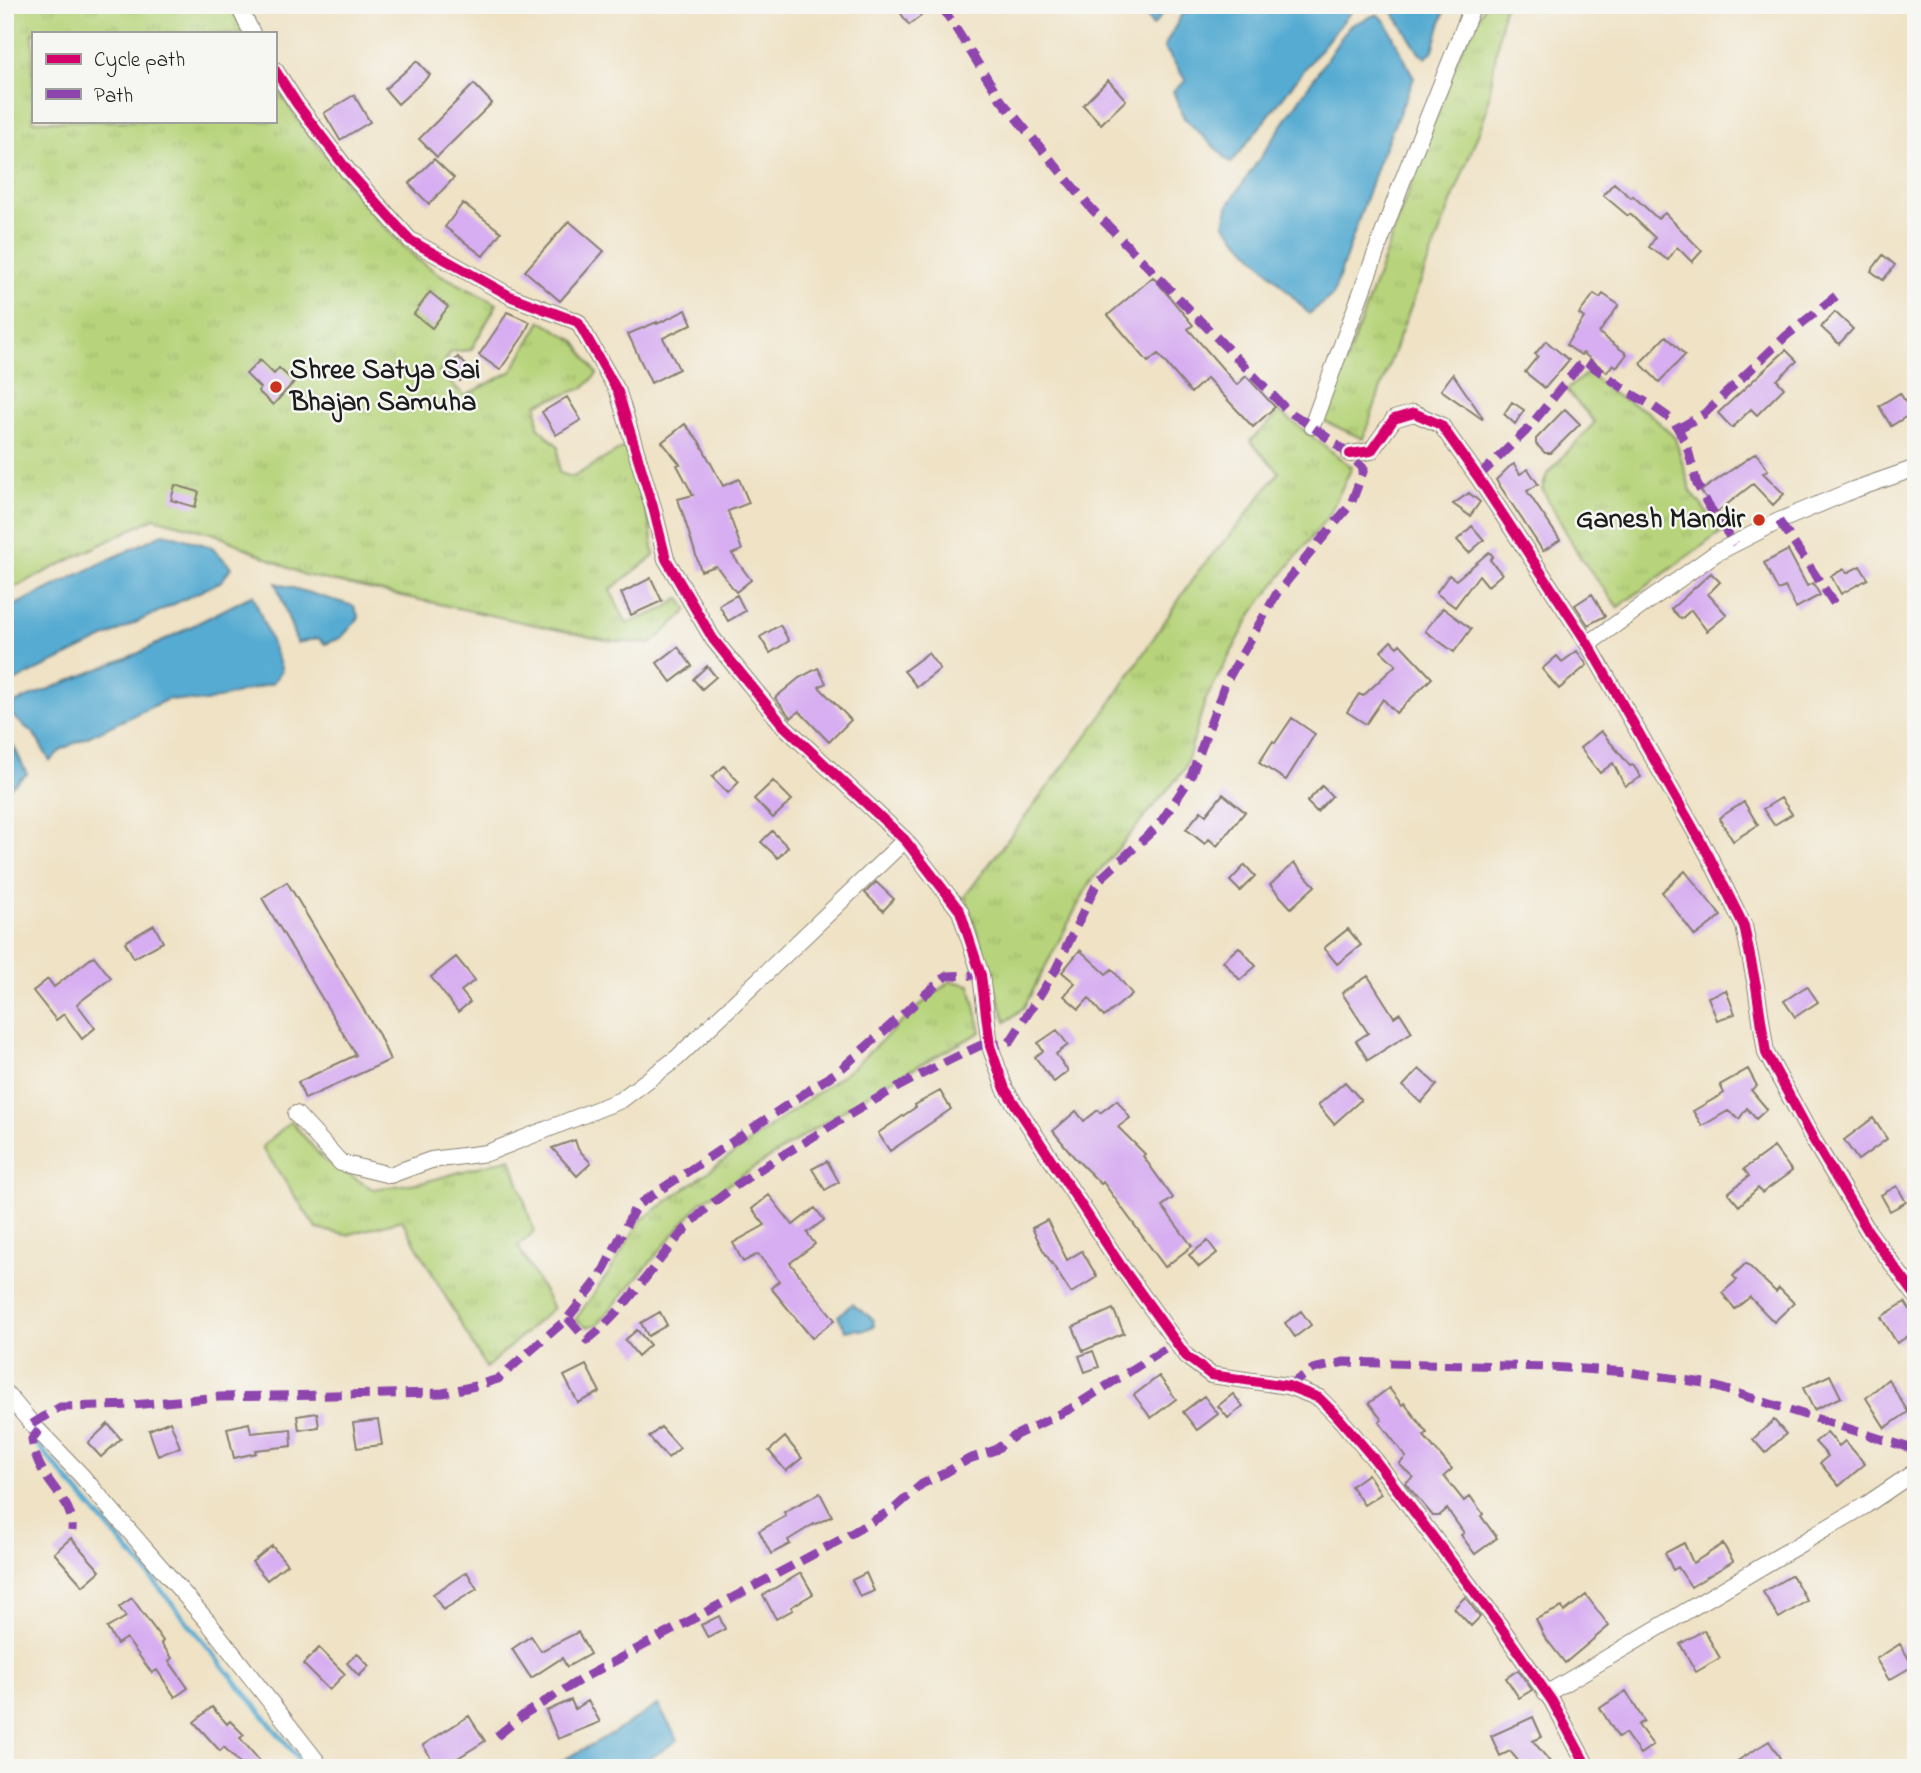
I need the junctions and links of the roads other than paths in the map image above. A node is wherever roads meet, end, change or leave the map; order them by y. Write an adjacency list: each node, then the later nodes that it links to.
1 (239, 5): 3 (street)
2 (1473, 5): 5 (street)
3 (252, 32)
4 (276, 72): 9 (street)
5 (1312, 426)
6 (1350, 454): 8 (street)
7 (1916, 468): 8 (street)
8 (1588, 644): 11 (street)
9 (905, 840): 10 (street); 14 (street)
10 (296, 1114)
11 (1916, 1296)
12 (5, 1392): 15 (street)
13 (1916, 1471): 14 (street)
14 (1546, 1694): 16 (street)
15 (322, 1768)
16 (1588, 1768)

